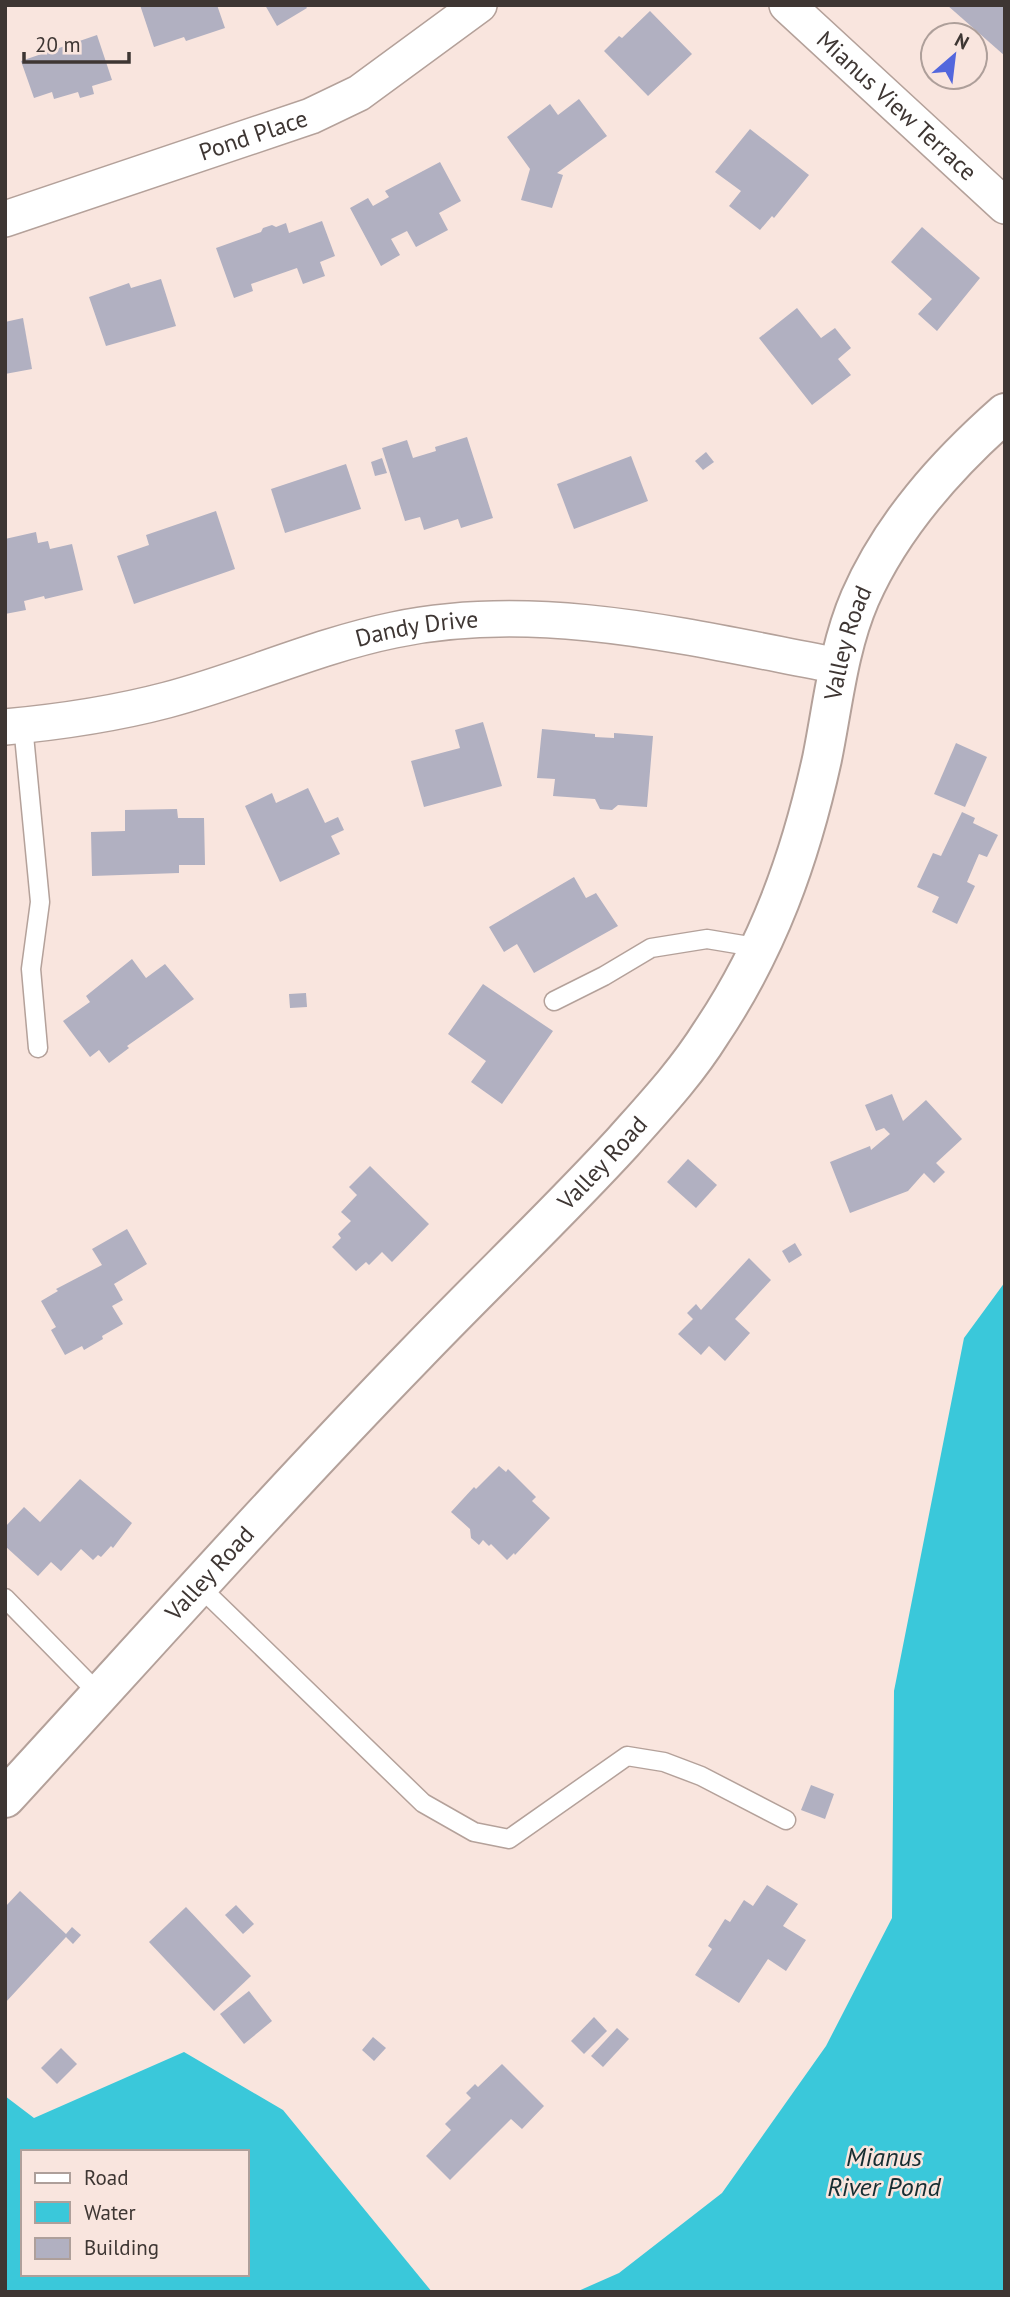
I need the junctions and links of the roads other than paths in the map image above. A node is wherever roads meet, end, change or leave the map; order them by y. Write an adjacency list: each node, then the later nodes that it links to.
1 (479, 5): 4 (street, Pond Place)
2 (787, 5): 3 (street, Mianus View Terrace)
3 (1005, 206)
4 (5, 219)
5 (1005, 413): 6 (main road, Valley Road)
6 (839, 666): 7 (street, Dandy Drive); 8 (main road, Valley Road)
7 (14, 726): 10 (lane)
8 (761, 948): 9 (lane); 11 (main road, Valley Road)
9 (554, 1001)
10 (38, 1048)
11 (200, 1587): 13 (main road, Valley Road); 15 (lane)
12 (5, 1598): 13 (lane)
13 (100, 1695): 14 (main road, Valley Road)
14 (5, 1798)
15 (786, 1819)

